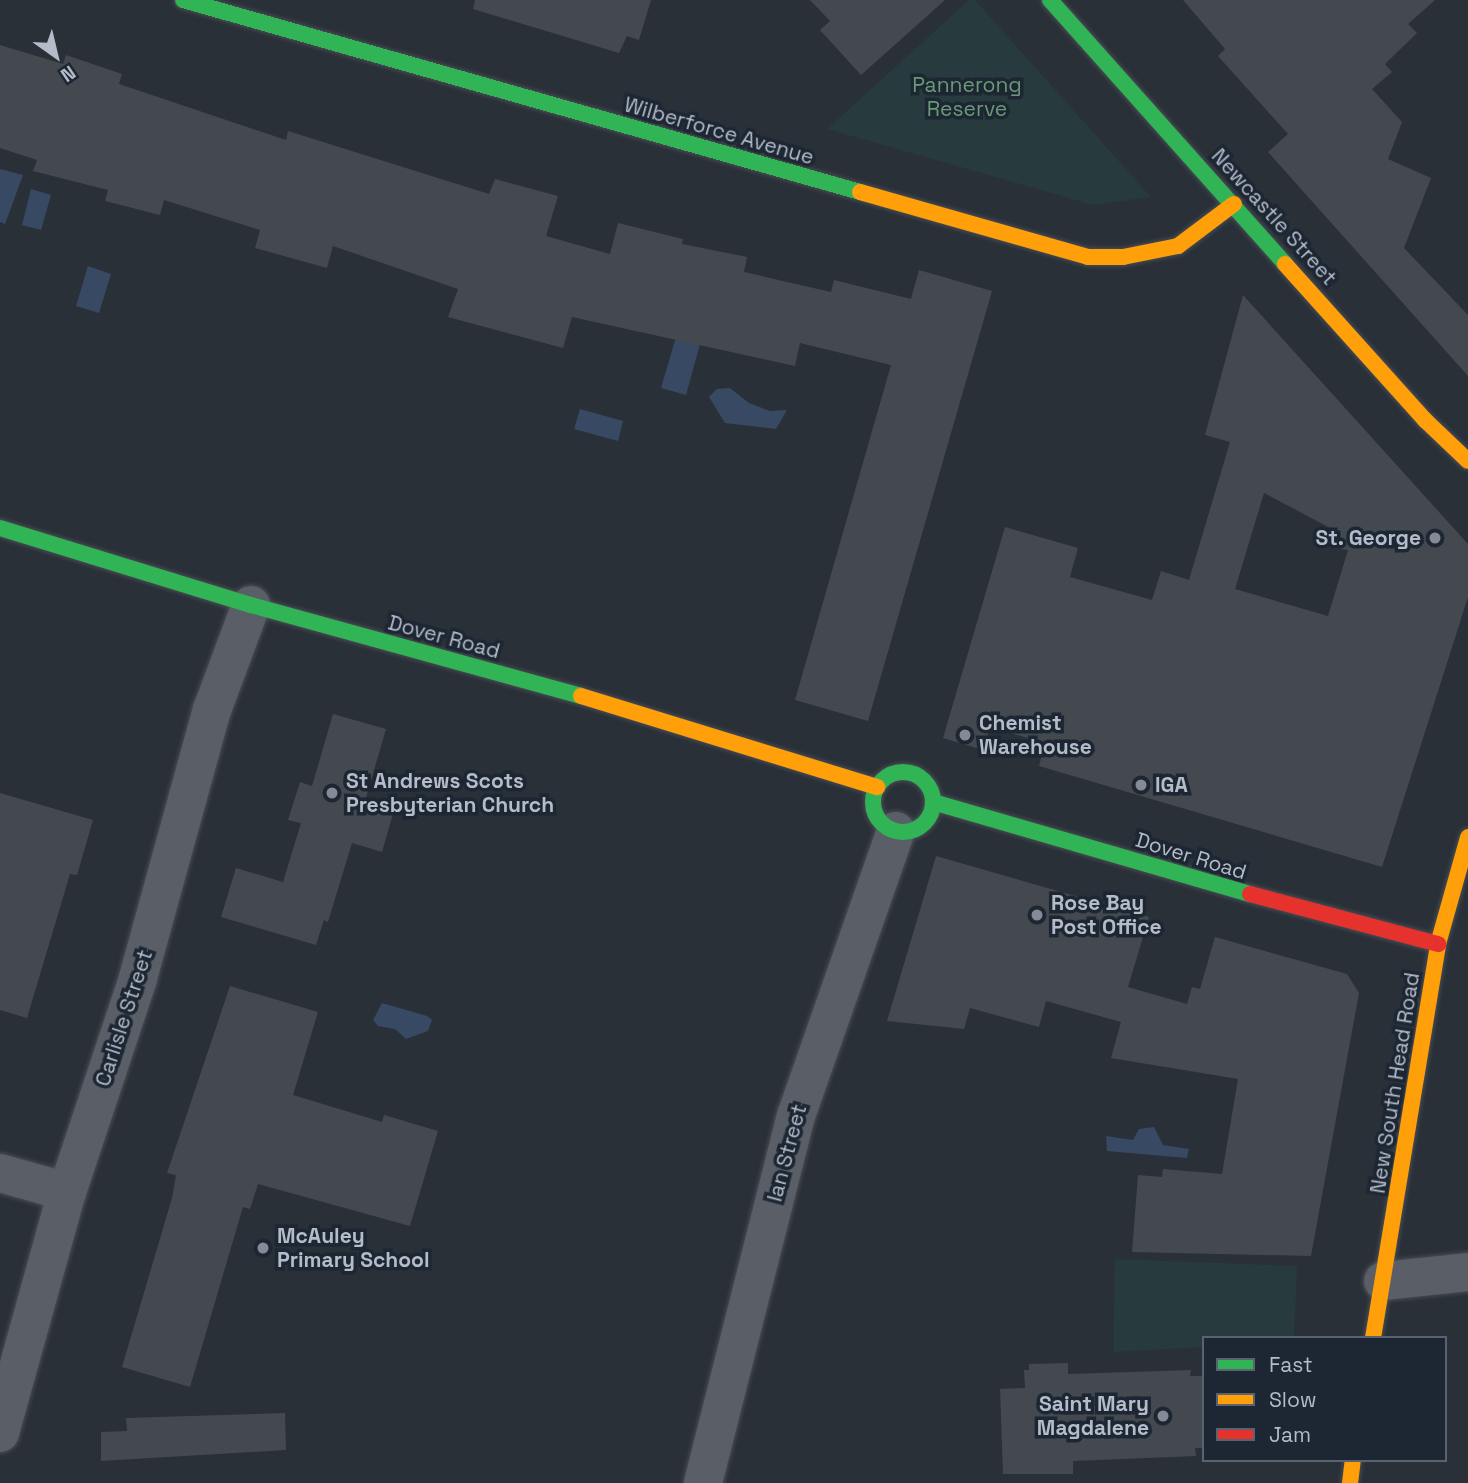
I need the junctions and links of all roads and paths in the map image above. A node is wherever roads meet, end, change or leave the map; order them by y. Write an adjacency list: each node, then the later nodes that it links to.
1 (183, 0): 3 (street, Wilberforce Avenue)
2 (1050, 0): 3 (street, Newcastle Street)
3 (1234, 204): 4 (street, Newcastle Street)
4 (1468, 461)
5 (0, 528): 6 (street, Dover Road)
6 (251, 605): 7 (street, Dover Road); 13 (street, Carlisle Street)
7 (877, 787): 8 (street); 9 (street)
8 (933, 802): 9 (street); 11 (street, Dover Road)
9 (896, 831): 19 (street, Ian Street)
10 (1468, 837): 11 (street, New South Head Road)
11 (1438, 944): 15 (street, New South Head Road)
12 (0, 1173): 13 (street)
13 (67, 1192): 17 (street, Carlisle Street)
14 (1468, 1272): 15 (street)
15 (1383, 1281): 16 (street, New South Head Road)
16 (1373, 1336)
17 (0, 1433)
18 (1353, 1462): 20 (street)
19 (703, 1483)
20 (1350, 1483)

